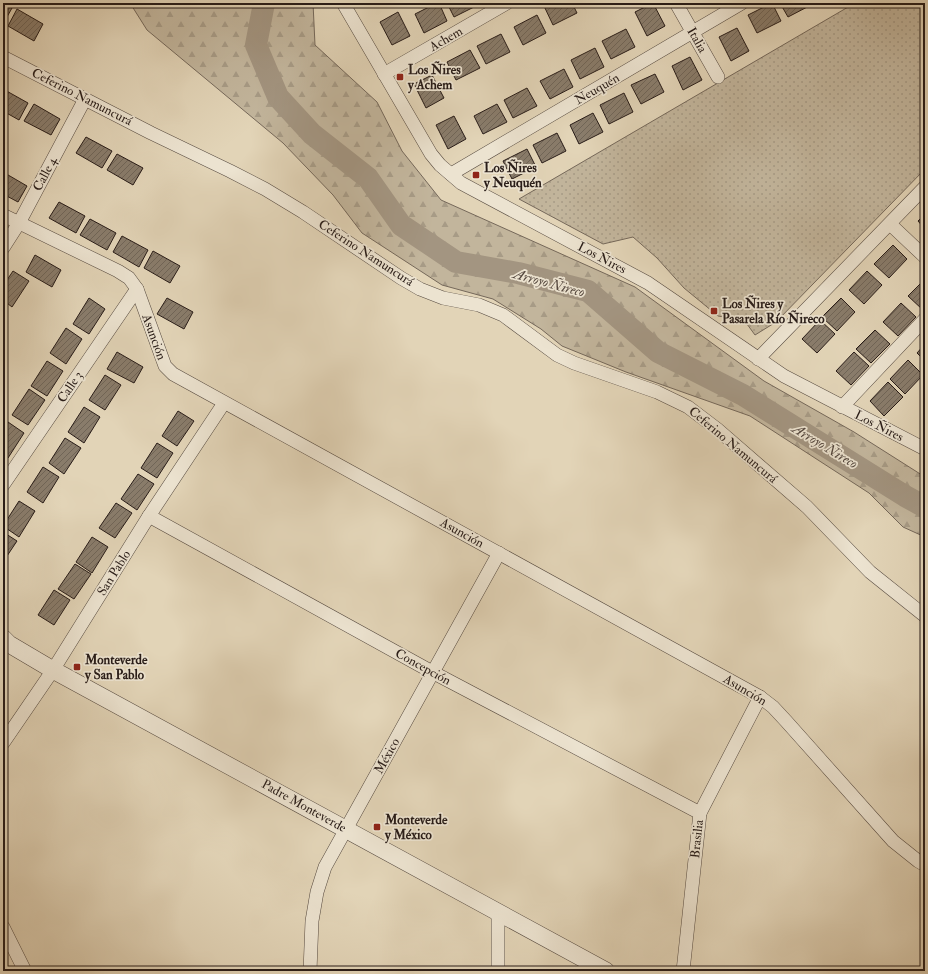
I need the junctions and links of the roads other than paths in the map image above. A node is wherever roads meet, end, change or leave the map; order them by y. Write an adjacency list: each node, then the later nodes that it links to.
1 (343, 3): 7 (street, Los Ñires)
2 (507, 3): 7 (street, Achem)
3 (676, 3): 5 (street, Italia)
4 (742, 3): 5 (street, Neuquén)
5 (693, 32): 8 (street, Italia); 10 (street, Neuquén)
6 (3, 56): 9 (street, Ceferino Namuncurá)
7 (384, 74): 10 (street, Los Ñires)
8 (718, 77)
9 (85, 98): 13 (street, Calle 4); 26 (street, Ceferino Namuncurá)
10 (451, 174): 19 (street, Los Ñires)
11 (925, 187): 14 (street)
12 (3, 215): 13 (street, Asunción)
13 (19, 223): 15 (street, Calle 4); 17 (street, Asunción)
14 (890, 224): 16 (street); 19 (street)
15 (3, 248)
16 (925, 257)
17 (137, 289): 20 (street, Asunción); 23 (street, Calle 3)
18 (925, 319): 21 (street)
19 (758, 359): 21 (street, Los Ñires)
20 (224, 403): 24 (street, San Pablo); 25 (street, Asunción)
21 (842, 406): 22 (street, Los Ñires)
22 (925, 449)
23 (3, 485)
24 (149, 516): 28 (street, San Pablo); 29 (street, Concepción)
25 (499, 553): 29 (street, México); 30 (street, Asunción)
26 (925, 616)
27 (3, 638): 28 (street, Padre Monteverde)
28 (53, 670): 31 (street, San Pablo); 33 (street, Padre Monteverde)
29 (434, 673): 32 (street, Concepción); 33 (street, México)
30 (760, 697): 32 (street, Brasilia); 34 (street, Asunción)
31 (3, 743)
32 (700, 813): 41 (street, Brasilia)
33 (346, 829): 35 (street, Padre Monteverde); 38 (street, México)
34 (925, 865)
35 (498, 912): 39 (street); 40 (street, Padre Monteverde)
36 (3, 927): 37 (street)
37 (25, 971)
38 (310, 971)
39 (498, 971)
40 (606, 971)
41 (684, 971)

